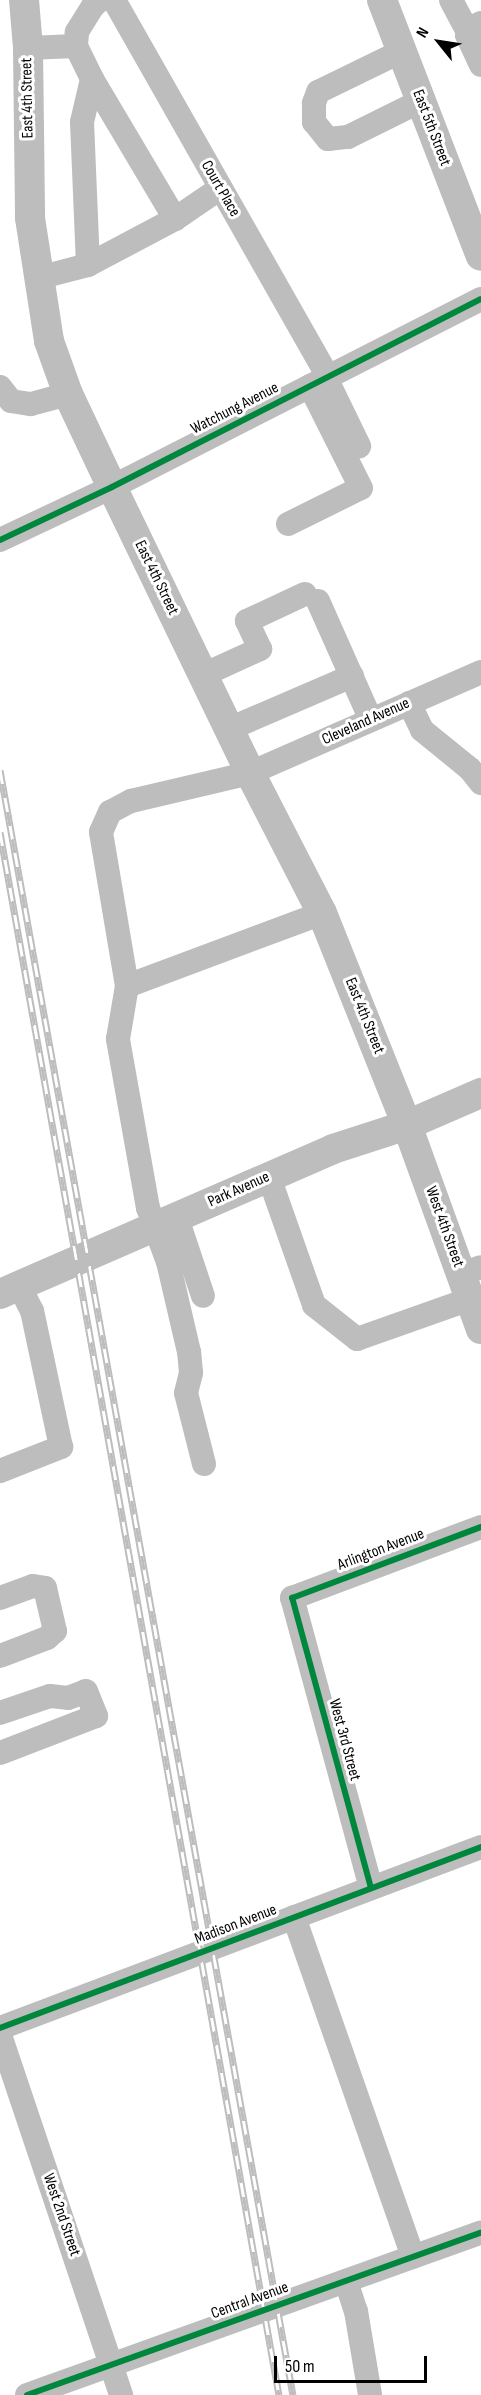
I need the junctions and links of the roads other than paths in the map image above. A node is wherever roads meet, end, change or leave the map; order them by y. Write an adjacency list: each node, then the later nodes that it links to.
1 (24, 0): 8 (main road, East 4th Street)
2 (100, 0): 7 (street)
3 (114, 0): 13 (street, Court Place)
4 (382, 0): 9 (main road, East 5th Street)
5 (451, 0): 6 (street)
6 (475, 27): 10 (street)
7 (76, 46): 8 (street); 11 (street)
8 (28, 48): 17 (main road, East 4th Street)
9 (402, 51): 12 (main road, East 5th Street); 12 (street)
10 (481, 65)
11 (92, 79): 14 (street); 16 (street)
12 (421, 101): 15 (main road, East 5th Street)
13 (219, 189): 14 (street); 19 (street, Court Place)
14 (175, 219): 16 (street)
15 (481, 256)
16 (87, 264): 17 (street)
17 (38, 278): 21 (main road, East 4th Street)
18 (481, 299): 19 (street, Watchung Avenue)
19 (321, 381): 22 (street); 23 (street, Watchung Avenue); 24 (street)
20 (0, 387): 21 (street)
21 (68, 394): 23 (main road, East 4th Street)
22 (371, 472)
23 (112, 487): 25 (street, Watchung Avenue); 27 (main road, East 4th Street)
24 (288, 524)
25 (0, 540)
26 (481, 672): 29 (street, Cleveland Avenue)
27 (203, 675): 28 (street); 31 (main road, East 4th Street)
28 (352, 676): 30 (street); 31 (street)
29 (409, 703): 30 (street, Cleveland Avenue); 33 (street)
30 (371, 720): 32 (street, Cleveland Avenue)
31 (229, 729): 32 (main road, East 4th Street)
32 (250, 773): 34 (main road, East 4th Street); 35 (street, Cleveland Avenue)
33 (481, 783)
34 (322, 913): 35 (street); 37 (main road, East 4th Street)
35 (127, 986): 39 (street, Cleveland Avenue)
36 (481, 1093): 37 (main road, Park Avenue)
37 (407, 1125): 38 (main road, Park Avenue); 40 (main road, West 4th Street)
38 (269, 1177): 39 (main road, Park Avenue); 40 (street)
39 (167, 1222): 41 (main road, Park Avenue); 42 (street); 44 (street)
40 (471, 1280): 43 (main road, West 4th Street)
41 (9, 1290): 45 (street)
42 (203, 1296)
43 (481, 1329)
44 (204, 1464)
45 (0, 1471)
46 (481, 1527): 48 (street, Arlington Avenue)
47 (0, 1598): 49 (street)
48 (292, 1598): 55 (street, West 3rd Street)
49 (0, 1656)
50 (68, 1698): 51 (street); 52 (street); 53 (street)
51 (0, 1713)
52 (0, 1729)
53 (0, 1753)
54 (481, 1847): 55 (street, Madison Avenue)
55 (371, 1888): 56 (street, Madison Avenue)
56 (294, 1917): 57 (street, Madison Avenue); 60 (street)
57 (0, 2028)
58 (0, 2036): 62 (street, West 2nd Street)
59 (481, 2232): 60 (street, Central Avenue)
60 (413, 2257): 61 (street, Central Avenue)
61 (346, 2281): 62 (street, Central Avenue); 65 (street)
62 (111, 2365): 63 (street, Central Avenue); 64 (street, West 2nd Street)
63 (27, 2395)
64 (121, 2395)
65 (370, 2395)

